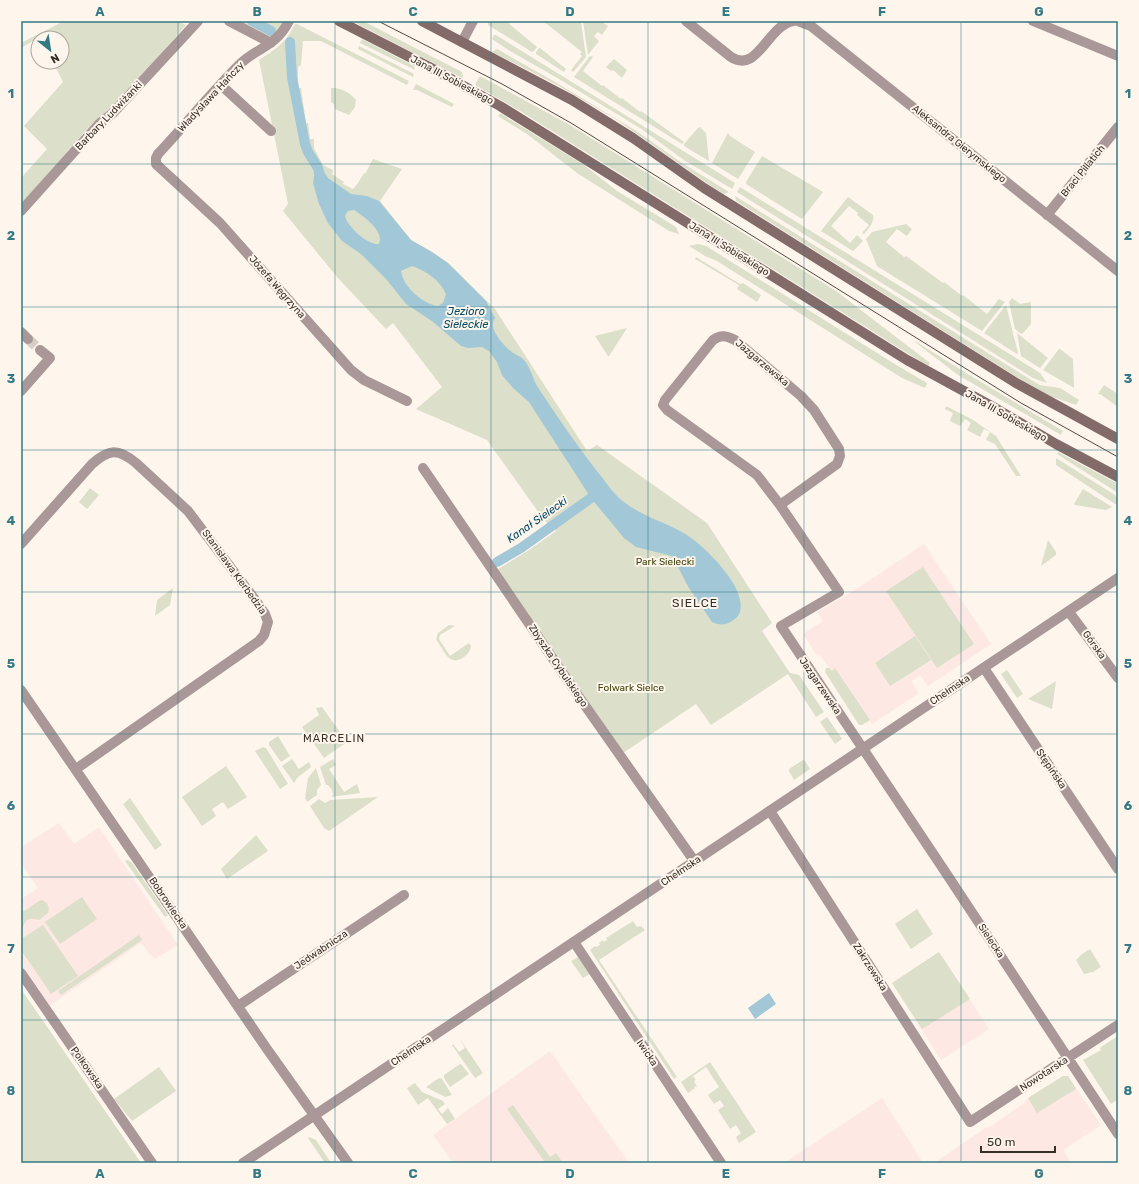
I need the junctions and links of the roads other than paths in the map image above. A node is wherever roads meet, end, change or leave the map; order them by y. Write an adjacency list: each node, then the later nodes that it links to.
1 (198, 21): 18 (street, Barbary Ludwiżanki)
2 (229, 21): 12 (street)
3 (289, 21): 12 (street, Władysława Hańczy)
4 (339, 21): 26 (main road, Jana III Sobieskiego)
5 (422, 21): 11 (main road)
6 (686, 21): 7 (street)
7 (793, 21)
8 (798, 21): 19 (street, Aleksandra Gierymskiego)
9 (1034, 21): 13 (street)
10 (473, 22): 11 (street)
11 (462, 42): 24 (main road)
12 (271, 43): 14 (street, Władysława Hańczy)
13 (1118, 56)
14 (221, 85): 16 (street); 17 (street, Władysława Hańczy)
15 (1118, 127): 19 (street, Braci Pillatich)
16 (271, 131)
17 (155, 161): 23 (street, Józefa Węgrzyna)
18 (21, 211)
19 (1048, 215): 20 (street, Aleksandra Gierymskiego)
20 (1118, 271)
21 (40, 350): 22 (street)
22 (21, 391)
23 (407, 401)
24 (1118, 439)
25 (423, 468): 37 (street, Zbyszka Cybulskiego)
26 (1118, 477)
27 (780, 505): 27 (street, Jazgarzewska); 34 (street, Jazgarzewska)
28 (21, 544): 35 (street, Stanisława Kierbedzia)
29 (1118, 578): 30 (street, Chełmska)
30 (1069, 612): 31 (street, Chełmska); 32 (street, Górska)
31 (984, 668): 34 (street, Chełmska); 38 (street, Stępińska)
32 (1118, 678)
33 (21, 690): 35 (street, Bobrowiecka)
34 (862, 749): 36 (street, Chełmska); 44 (street, Sielecka)
35 (76, 769): 42 (street, Bobrowiecka)
36 (770, 811): 37 (street, Chełmska); 46 (street, Zakrzewska)
37 (695, 862): 40 (street, Chełmska)
38 (1118, 869)
39 (404, 895): 42 (street, Jedwabnicza)
40 (574, 942): 45 (street, Chełmska); 48 (street, Iwicka)
41 (21, 973): 49 (street, Polkowska)
42 (238, 1006): 45 (street, Bobrowiecka)
43 (1118, 1025): 44 (street, Nowotarska)
44 (1068, 1058): 46 (street, Nowotarska); 47 (street, Sielecka)
45 (314, 1115): 50 (street, Chełmska); 51 (street, Bobrowiecka)
46 (970, 1122)
47 (1118, 1134)
48 (720, 1162)
49 (152, 1163)
50 (243, 1163)
51 (348, 1163)

